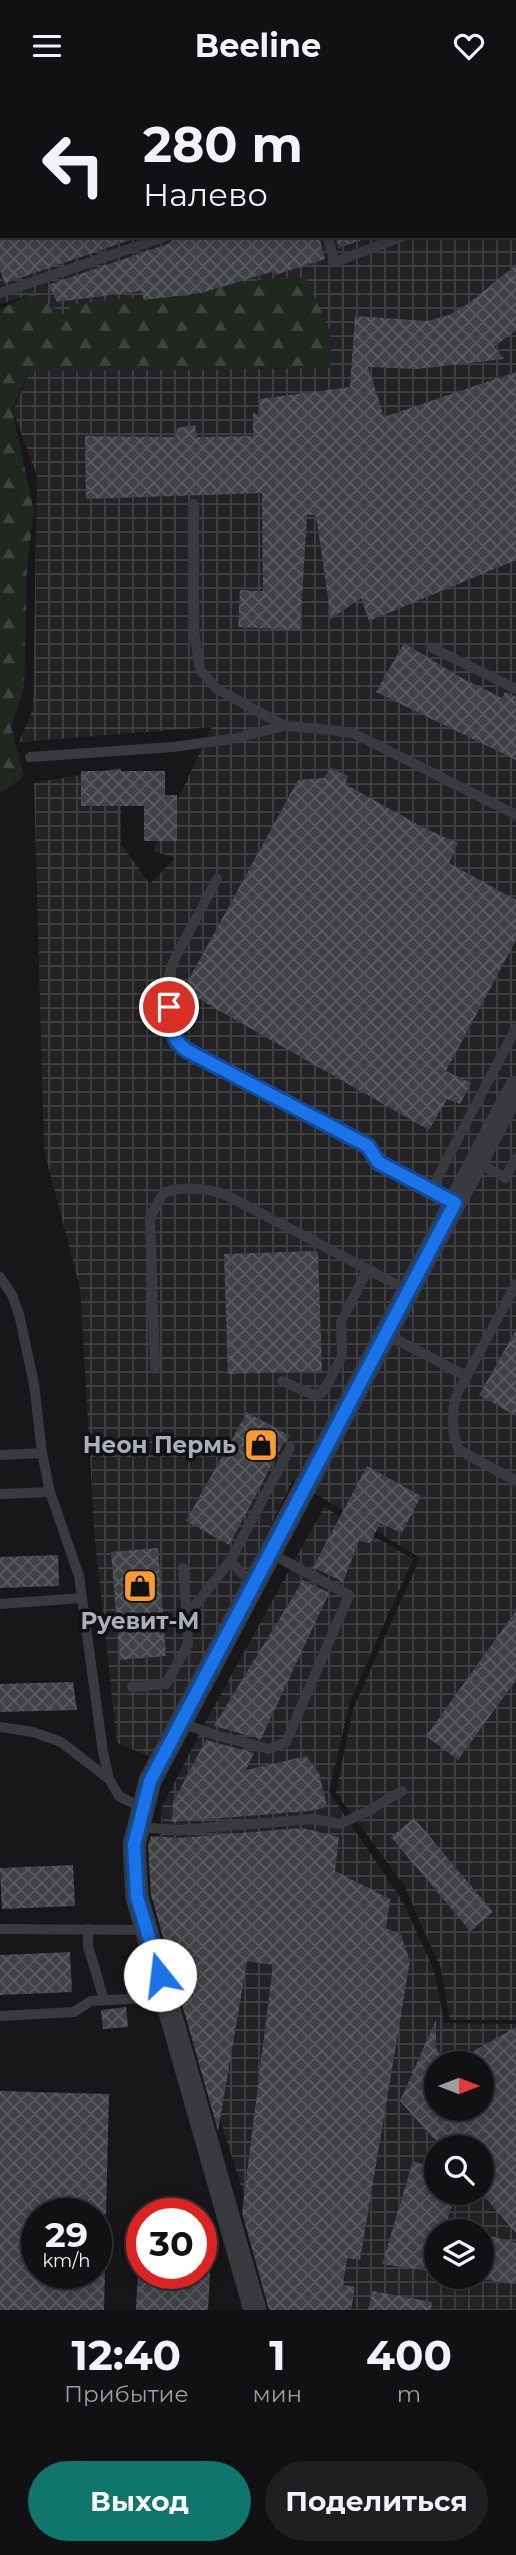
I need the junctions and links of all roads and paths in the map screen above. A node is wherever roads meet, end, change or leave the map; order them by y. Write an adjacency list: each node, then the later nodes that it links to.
1 (161, 238): 4 (lane)
2 (328, 238): 3 (lane)
3 (399, 238)
4 (0, 293)
5 (194, 505): 8 (lane)
6 (431, 647): 7 (lane)
7 (516, 689)
8 (285, 726): 9 (lane); 10 (lane)
9 (30, 757)
10 (516, 815)
11 (217, 879): 17 (lane)
12 (516, 1028): 17 (lane)
13 (516, 1087): 14 (street)
14 (509, 1116): 16 (street)
15 (516, 1158): 16 (lane)
16 (477, 1162): 18 (street)
17 (430, 1190): 18 (lane)
18 (455, 1203): 22 (street)
19 (368, 1269): 22 (lane); 24 (lane); 26 (lane)
20 (0, 1277): 28 (lane)
21 (516, 1284): 25 (lane)
22 (409, 1291): 23 (street)
23 (386, 1334): 25 (lane); 33 (street)
24 (155, 1367)
25 (466, 1376): 30 (lane)
26 (282, 1381)
27 (290, 1448): 34 (lane)
28 (42, 1453): 29 (lane); 31 (lane)
29 (0, 1455)
30 (516, 1481)
31 (50, 1492): 32 (lane); 37 (lane)
32 (0, 1494)
33 (270, 1553): 36 (street); 41 (lane)
34 (230, 1561): 36 (lane); 39 (lane)
35 (183, 1568): 39 (lane)
36 (254, 1584): 41 (street)
37 (82, 1598): 38 (lane); 43 (lane)
38 (0, 1604)
39 (187, 1616): 40 (lane)
40 (132, 1687)
41 (181, 1723): 45 (street)
42 (0, 1727): 43 (lane)
43 (110, 1779): 45 (lane)
44 (402, 1791): 45 (lane)
45 (140, 1817): 48 (street)
46 (0, 1929): 47 (lane)
47 (89, 1929): 48 (lane); 50 (lane)
48 (147, 1930): 49 (street)
49 (166, 1997): 50 (lane); 52 (street)
50 (104, 2000): 51 (lane)
51 (0, 2016)
52 (255, 2310)

